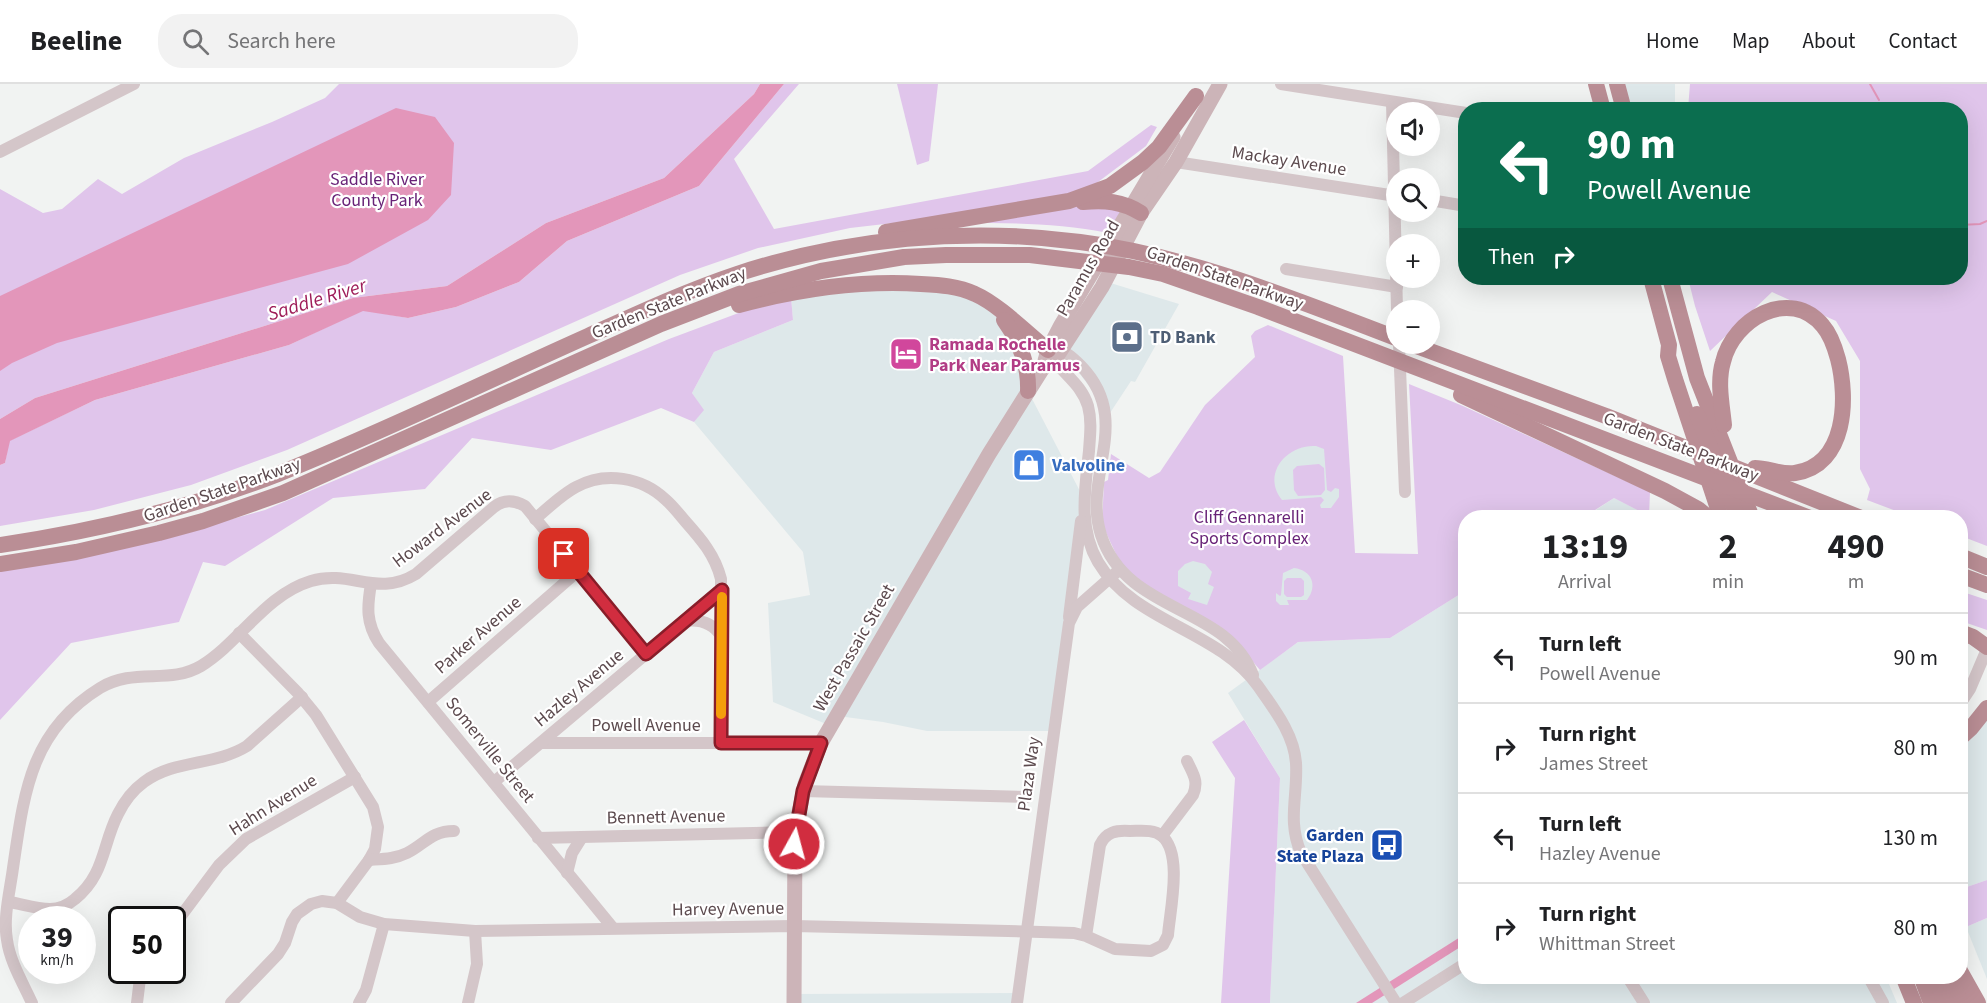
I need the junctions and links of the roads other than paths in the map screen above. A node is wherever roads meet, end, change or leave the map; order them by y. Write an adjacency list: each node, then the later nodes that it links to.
1 (134, 84): 12 (street)
2 (1220, 84): 13 (main road)
3 (1281, 84): 7 (street)
4 (1596, 84): 8 (highway)
5 (1617, 84): 9 (highway)
6 (1199, 90): 16 (highway); 18 (main road)
7 (1392, 102)
8 (1601, 102)
9 (1622, 102)
10 (1440, 109): 11 (street)
11 (1458, 112)
12 (0, 152)
13 (1176, 162): 14 (street, Mackay Avenue); 18 (main road)
14 (1386, 195)
15 (1440, 202): 17 (street)
16 (1046, 205): 18 (highway); 21 (highway)
17 (1458, 205)
18 (1137, 210): 31 (main road, Paramus Road)
19 (1132, 259): 21 (highway, Garden State Parkway); 26 (highway, Garden State Parkway); 32 (highway, Garden State Parkway); 33 (highway, Garden State Parkway)
20 (1286, 269): 22 (street)
21 (738, 274): 48 (highway, Garden State Parkway)
22 (1386, 285)
23 (1653, 285): 28 (highway)
24 (1672, 285): 27 (highway)
25 (992, 305): 31 (highway); 32 (highway); 34 (highway)
26 (1386, 334)
27 (1688, 344): 36 (highway); 43 (highway)
28 (1669, 345): 41 (highway); 42 (highway)
29 (1399, 354): 38 (street)
30 (1440, 354): 37 (highway, Garden State Parkway)
31 (1052, 357): 34 (main road, Paramus Road); 39 (street); 53 (street)
32 (582, 360): 50 (highway, Garden State Parkway)
33 (1421, 373): 40 (highway); 45 (highway, Garden State Parkway)
34 (1028, 391): 35 (main road, Paramus Road)
35 (1018, 407): 76 (main road, West Passaic Street)
36 (1724, 425): 37 (highway); 44 (highway)
37 (1758, 472): 46 (highway, Garden State Parkway)
38 (1405, 492)
39 (1084, 499): 53 (street); 62 (street)
40 (1699, 510)
41 (1718, 510)
42 (1735, 510)
43 (1749, 510)
44 (1758, 510)
45 (1790, 510)
46 (1843, 510)
47 (535, 519): 52 (street, Howard Avenue); 55 (street, Howard Avenue); 57 (street)
48 (0, 545)
49 (1968, 559): 51 (highway)
50 (0, 564)
51 (1987, 567)
52 (578, 571): 67 (street, Howard Avenue); 71 (street, Parker Avenue)
53 (1114, 574): 58 (street); 60 (street); 62 (street, Plaza Way)
54 (1968, 578): 56 (highway)
55 (371, 584): 61 (street, Howard Avenue); 71 (street, Somerville Street)
56 (1987, 585)
57 (722, 590): 59 (street, Hazley Avenue); 64 (street)
58 (1190, 616): 60 (street); 68 (street)
59 (686, 621): 64 (street); 67 (street, Hazley Avenue)
60 (1183, 629): 68 (street)
61 (239, 633): 70 (street); 89 (street, Howard Avenue)
62 (1066, 635): 96 (street, Plaza Way)
63 (1968, 635): 66 (highway)
64 (722, 637): 75 (street)
65 (1968, 646): 66 (highway)
66 (1987, 647): 69 (street)
67 (646, 654): 74 (street, Hazley Avenue)
68 (1257, 685): 108 (street)
69 (1968, 691)
70 (302, 697): 78 (street); 89 (street)
71 (428, 702): 79 (street, Somerville Street)
72 (1987, 708): 73 (highway)
73 (1968, 729)
74 (542, 742): 75 (street, Powell Avenue); 79 (street, Hazley Avenue)
75 (721, 743): 76 (street, Powell Avenue)
76 (821, 743): 80 (main road, West Passaic Street)
77 (1187, 761): 84 (street)
78 (355, 777): 87 (street); 91 (street, Hahn Avenue)
79 (494, 782): 86 (street, Somerville Street)
80 (803, 791): 81 (street); 83 (main road, West Passaic Street)
81 (1027, 797)
82 (454, 831): 87 (street)
83 (795, 832): 85 (street, Bennett Avenue); 93 (main road, West Passaic Street)
84 (1162, 836): 97 (street); 97 (street, Harvey Avenue)
85 (582, 837): 86 (street, Bennett Avenue); 88 (street)
86 (538, 838): 88 (street, Somerville Street)
87 (369, 860): 90 (street)
88 (567, 873): 94 (street, Somerville Street)
89 (9, 902): 109 (street, Howard Avenue)
90 (337, 903): 92 (street, Harvey Avenue); 111 (street)
91 (186, 909)
92 (384, 924): 95 (street, Harvey Avenue); 112 (street)
93 (794, 926): 94 (street, Harvey Avenue); 96 (street, Harvey Avenue); 114 (main road, West Passaic Street)
94 (613, 928): 95 (street, Harvey Avenue)
95 (475, 931): 113 (street)
96 (1026, 932): 97 (street, Harvey Avenue); 115 (street, Plaza Way)
97 (1086, 936)
98 (1458, 968): 116 (street)
99 (139, 984): 110 (street)
100 (1632, 984): 117 (street)
101 (1872, 984): 118 (street)
102 (1906, 984): 119 (highway)
103 (1924, 984): 120 (highway)
104 (1938, 984): 121 (highway)
105 (1953, 984): 122 (highway)
106 (1964, 984): 123 (highway)
107 (1967, 984): 124 (highway)
108 (1394, 999)
109 (32, 1003)
110 (137, 1003)
111 (231, 1003)
112 (359, 1003)
113 (468, 1003)
114 (794, 1003)
115 (1017, 1003)
116 (1403, 1003)
117 (1644, 1003)
118 (1883, 1003)
119 (1914, 1003)
120 (1931, 1003)
121 (1945, 1003)
122 (1961, 1003)
123 (1972, 1003)
124 (1978, 1003)

